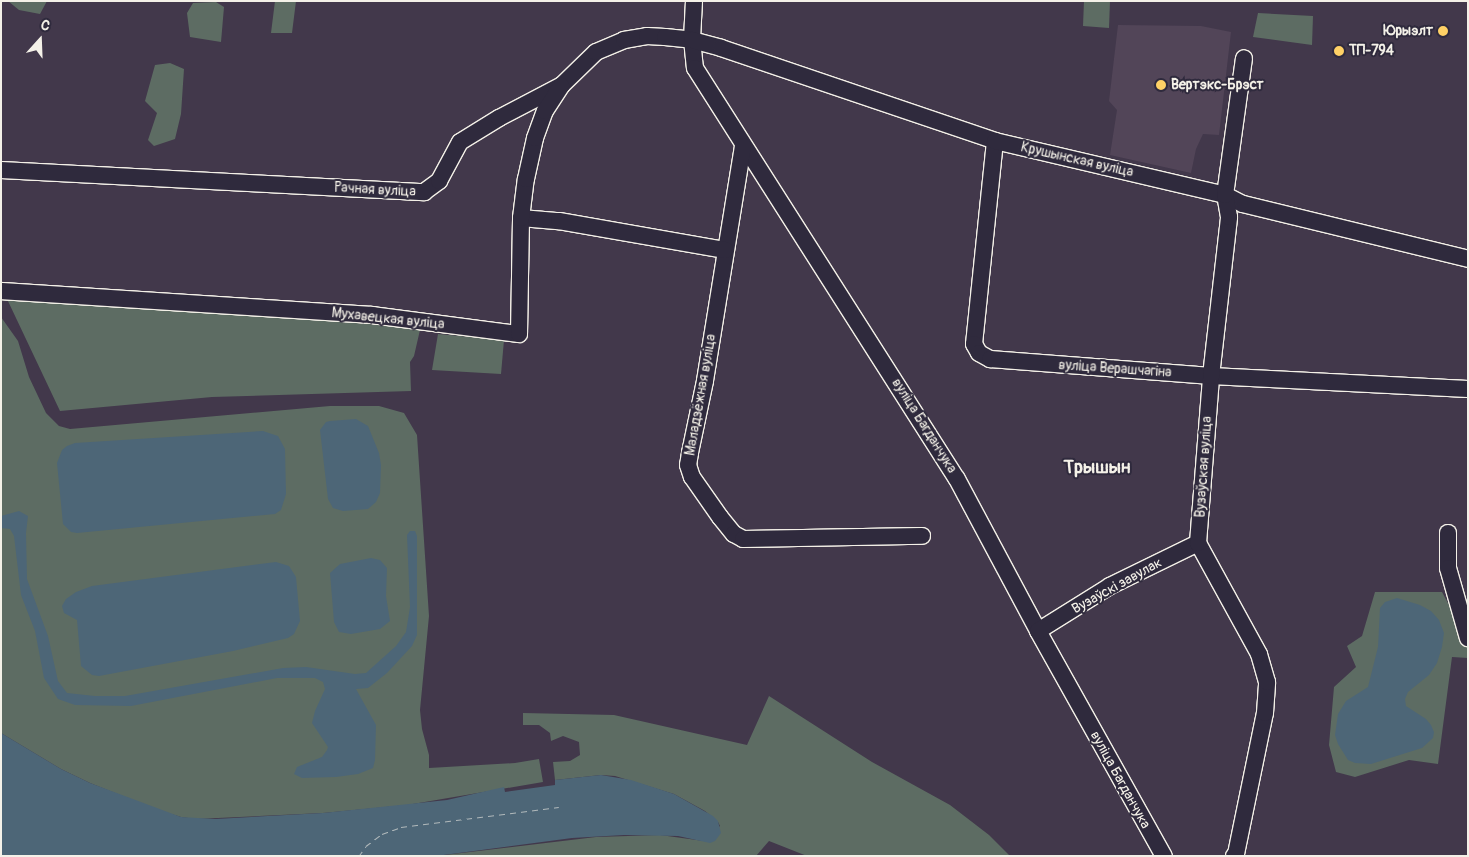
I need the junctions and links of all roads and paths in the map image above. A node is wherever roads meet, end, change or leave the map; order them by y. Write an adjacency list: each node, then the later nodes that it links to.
1 (694, 1): 2 (street, вуліца Багданчука)
2 (692, 40): 4 (street, Рачная вуліца); 5 (street, Крушынская вуліца); 6 (street, вуліца Багданчука)
3 (1244, 58): 8 (street, Вузаўская вуліца)
4 (562, 84): 7 (street, Рачная вуліца); 9 (street, Мухавецкая вуліца)
5 (995, 141): 8 (street, Крушынская вуліца); 13 (street, вуліца Верашчагіна)
6 (743, 146): 10 (street, Маладзёжная вуліца); 18 (street, вуліца Багданчука)
7 (1, 170)
8 (1225, 196): 11 (street, Крушынская вуліца); 13 (street, Вузаўская вуліца)
9 (522, 218): 10 (street); 12 (street, Мухавецкая вуліца)
10 (725, 250): 16 (street, Маладзёжная вуліца)
11 (1468, 259)
12 (1, 291)
13 (1211, 376): 14 (street, вуліца Верашчагіна); 17 (street, Вузаўская вуліца)
14 (1468, 389)
15 (1448, 533): 19 (street)
16 (922, 536)
17 (1198, 543): 18 (street, Вузаўскі завулак); 21 (street)
18 (1038, 631): 20 (street, вуліца Багданчука)
19 (1468, 638)
20 (1164, 856)
21 (1234, 856)

